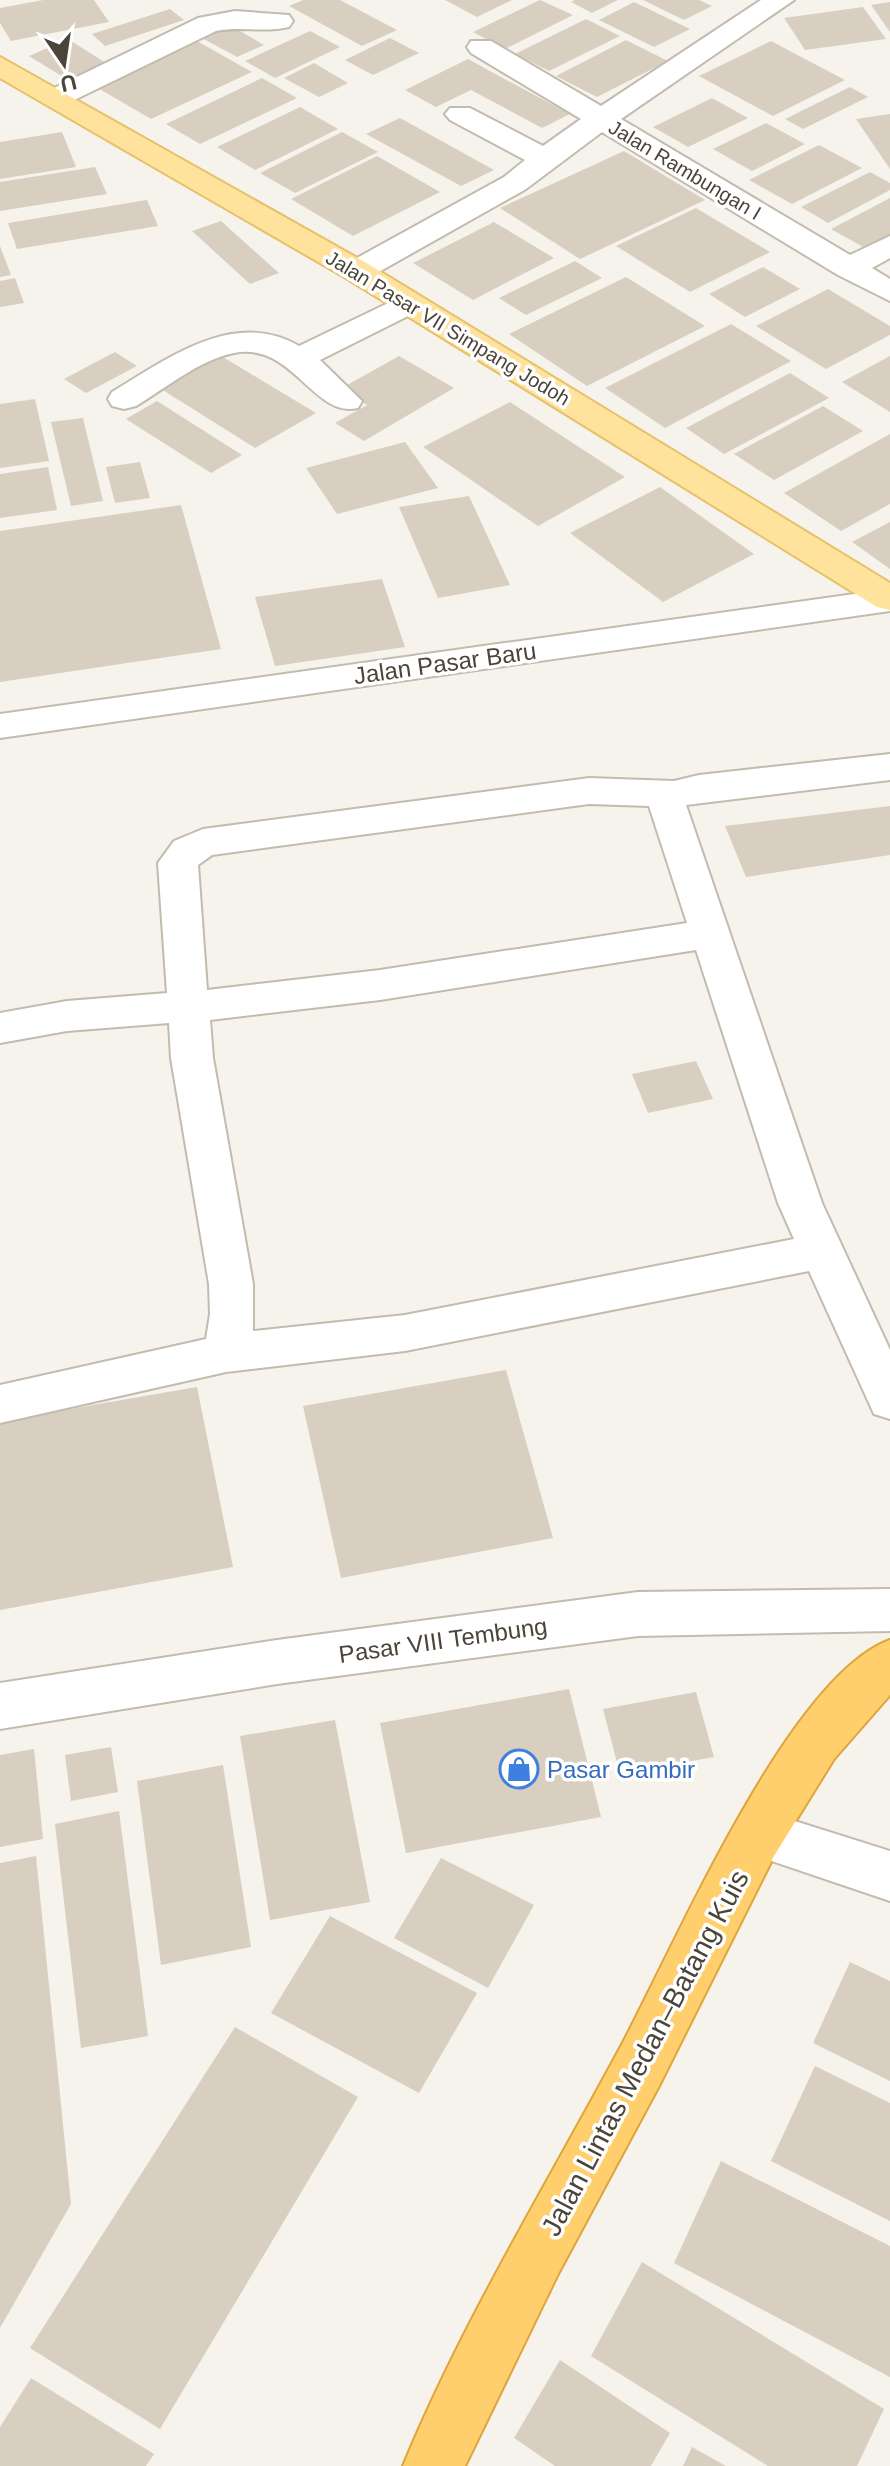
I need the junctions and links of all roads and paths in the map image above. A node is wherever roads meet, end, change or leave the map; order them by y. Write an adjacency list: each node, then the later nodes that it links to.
1 (780, 0): 7 (street)
2 (279, 21): 5 (street)
3 (481, 47): 7 (street, Jalan Rambungan I)
4 (3, 71): 5 (main road, Jalan Pasar VII Simpang Jodoh)
5 (56, 98): 11 (main road, Jalan Pasar VII Simpang Jodoh)
6 (460, 114): 8 (street)
7 (603, 121): 8 (street); 10 (street, Jalan Rambungan I)
8 (545, 159): 11 (street)
9 (890, 245): 10 (street)
10 (849, 268): 12 (street, Jalan Rambungan I)
11 (357, 271): 13 (main road, Jalan Pasar VII Simpang Jodoh)
12 (890, 292)
13 (409, 303): 14 (street); 17 (main road, Jalan Pasar VII Simpang Jodoh)
14 (298, 359): 15 (street); 16 (street)
15 (124, 399)
16 (346, 401)
17 (890, 599): 18 (street, Jalan Pasar Baru)
18 (0, 726)
19 (890, 767): 20 (street)
20 (674, 794): 21 (street); 22 (street)
21 (709, 934): 22 (street); 24 (street)
22 (188, 1009): 23 (street); 25 (street)
23 (0, 1028)
24 (820, 1251): 25 (street); 26 (street)
25 (226, 1353): 27 (street)
26 (890, 1400)
27 (0, 1404)
28 (890, 1610): 30 (street, Pasar VIII Tembung)
29 (890, 1662): 31 (highway, Jalan Lintas Medan–Batang Kuis)
30 (0, 1706)
31 (760, 1834): 32 (street); 33 (highway, Jalan Lintas Medan–Batang Kuis)
32 (890, 1876)
33 (433, 2466)

